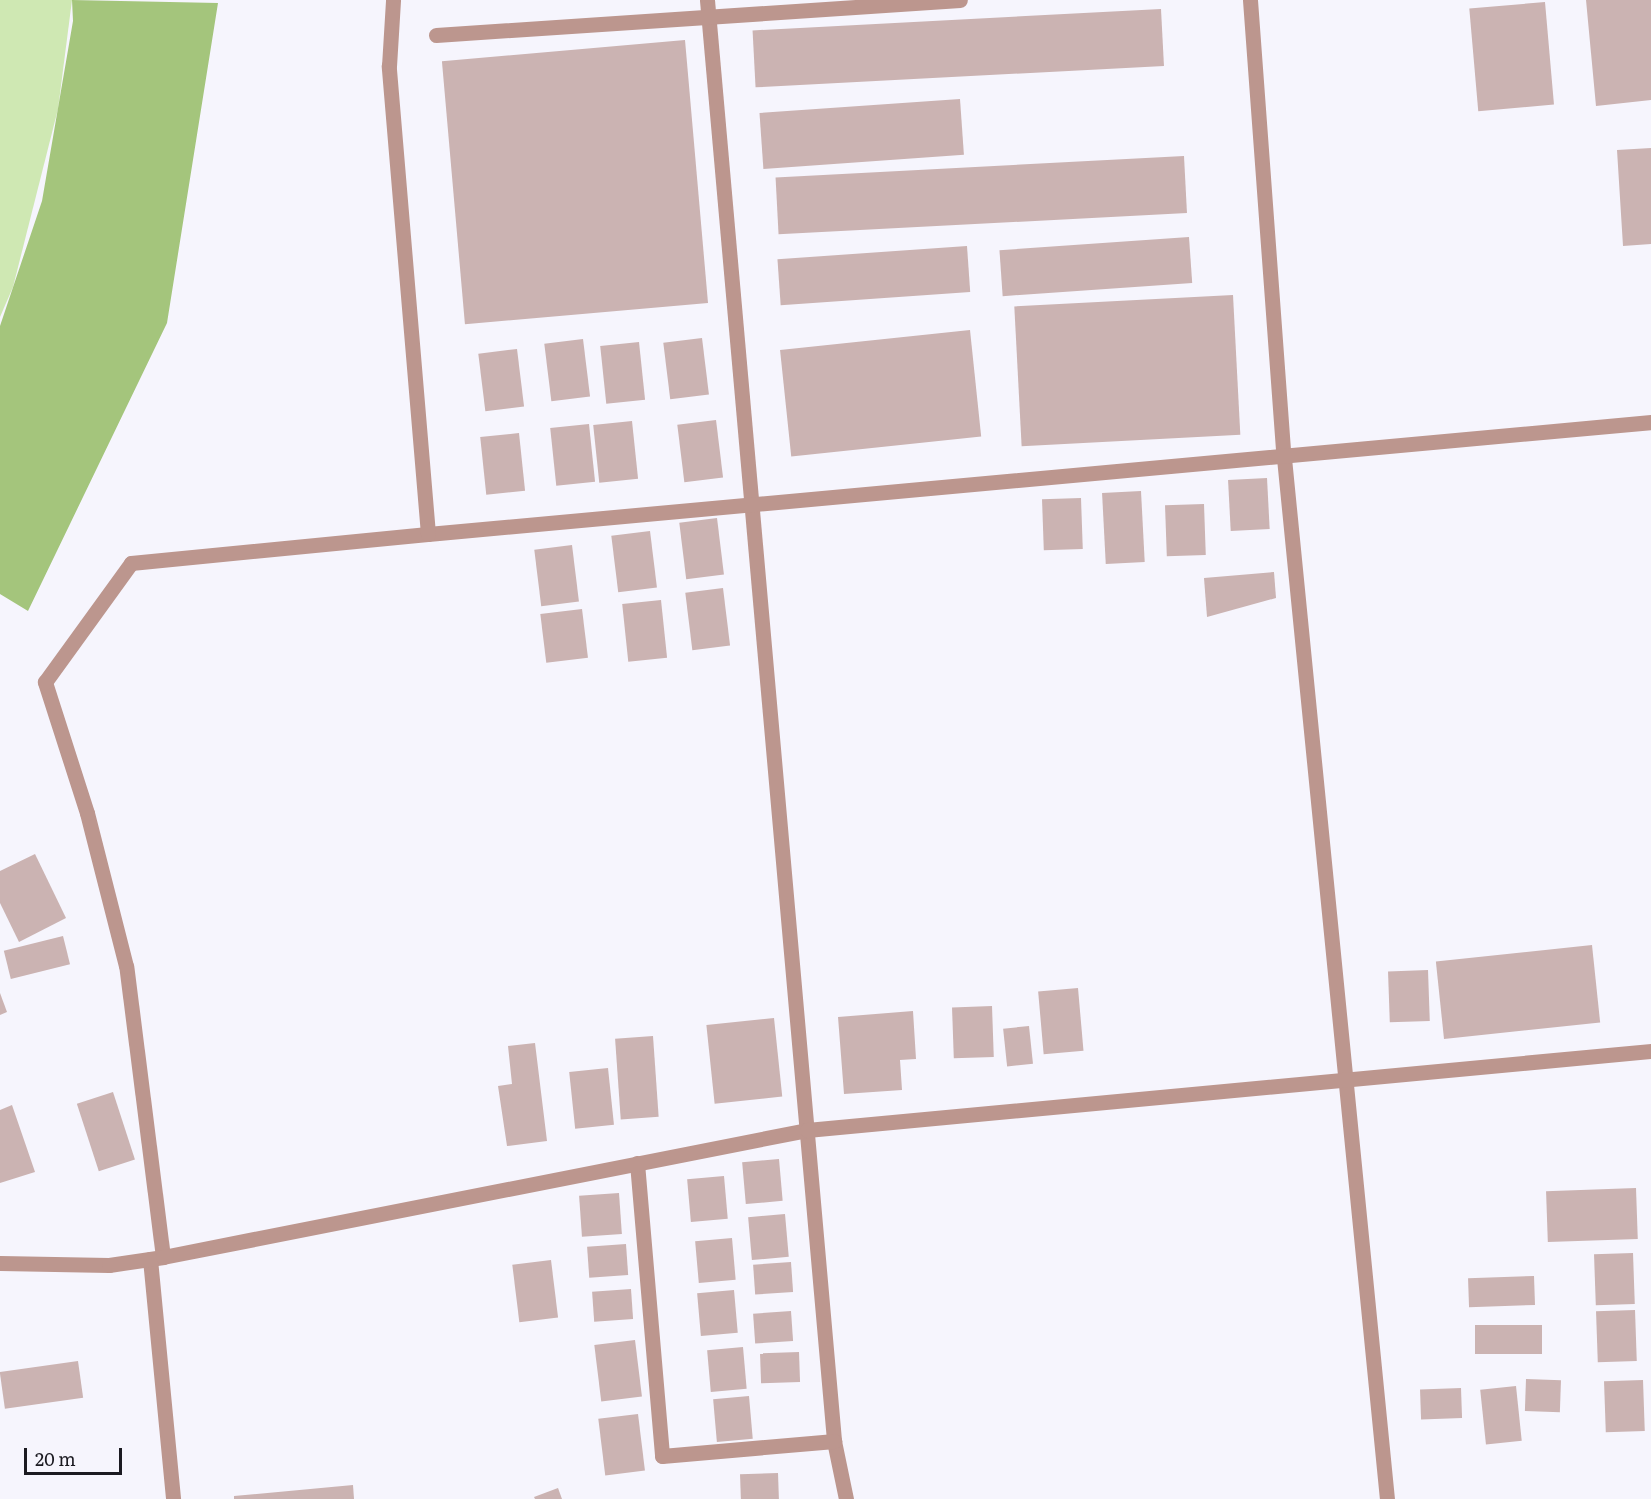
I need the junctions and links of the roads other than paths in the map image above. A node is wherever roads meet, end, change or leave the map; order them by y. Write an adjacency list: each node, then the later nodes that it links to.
1 (393, 0): 9 (street)
2 (960, 0): 4 (street)
3 (1250, 0): 7 (street)
4 (708, 7): 5 (street); 8 (street)
5 (436, 35)
6 (1651, 422): 7 (street)
7 (1284, 458): 8 (street); 11 (street)
8 (751, 503): 9 (street); 12 (street)
9 (429, 534): 14 (street)
10 (1651, 1051): 11 (street)
11 (1343, 1079): 12 (street); 19 (street)
12 (807, 1130): 13 (street); 16 (street)
13 (637, 1163): 14 (street); 16 (street)
14 (156, 1258): 15 (street); 17 (street)
15 (0, 1263)
16 (834, 1441): 18 (street)
17 (173, 1499)
18 (846, 1499)
19 (1387, 1499)

